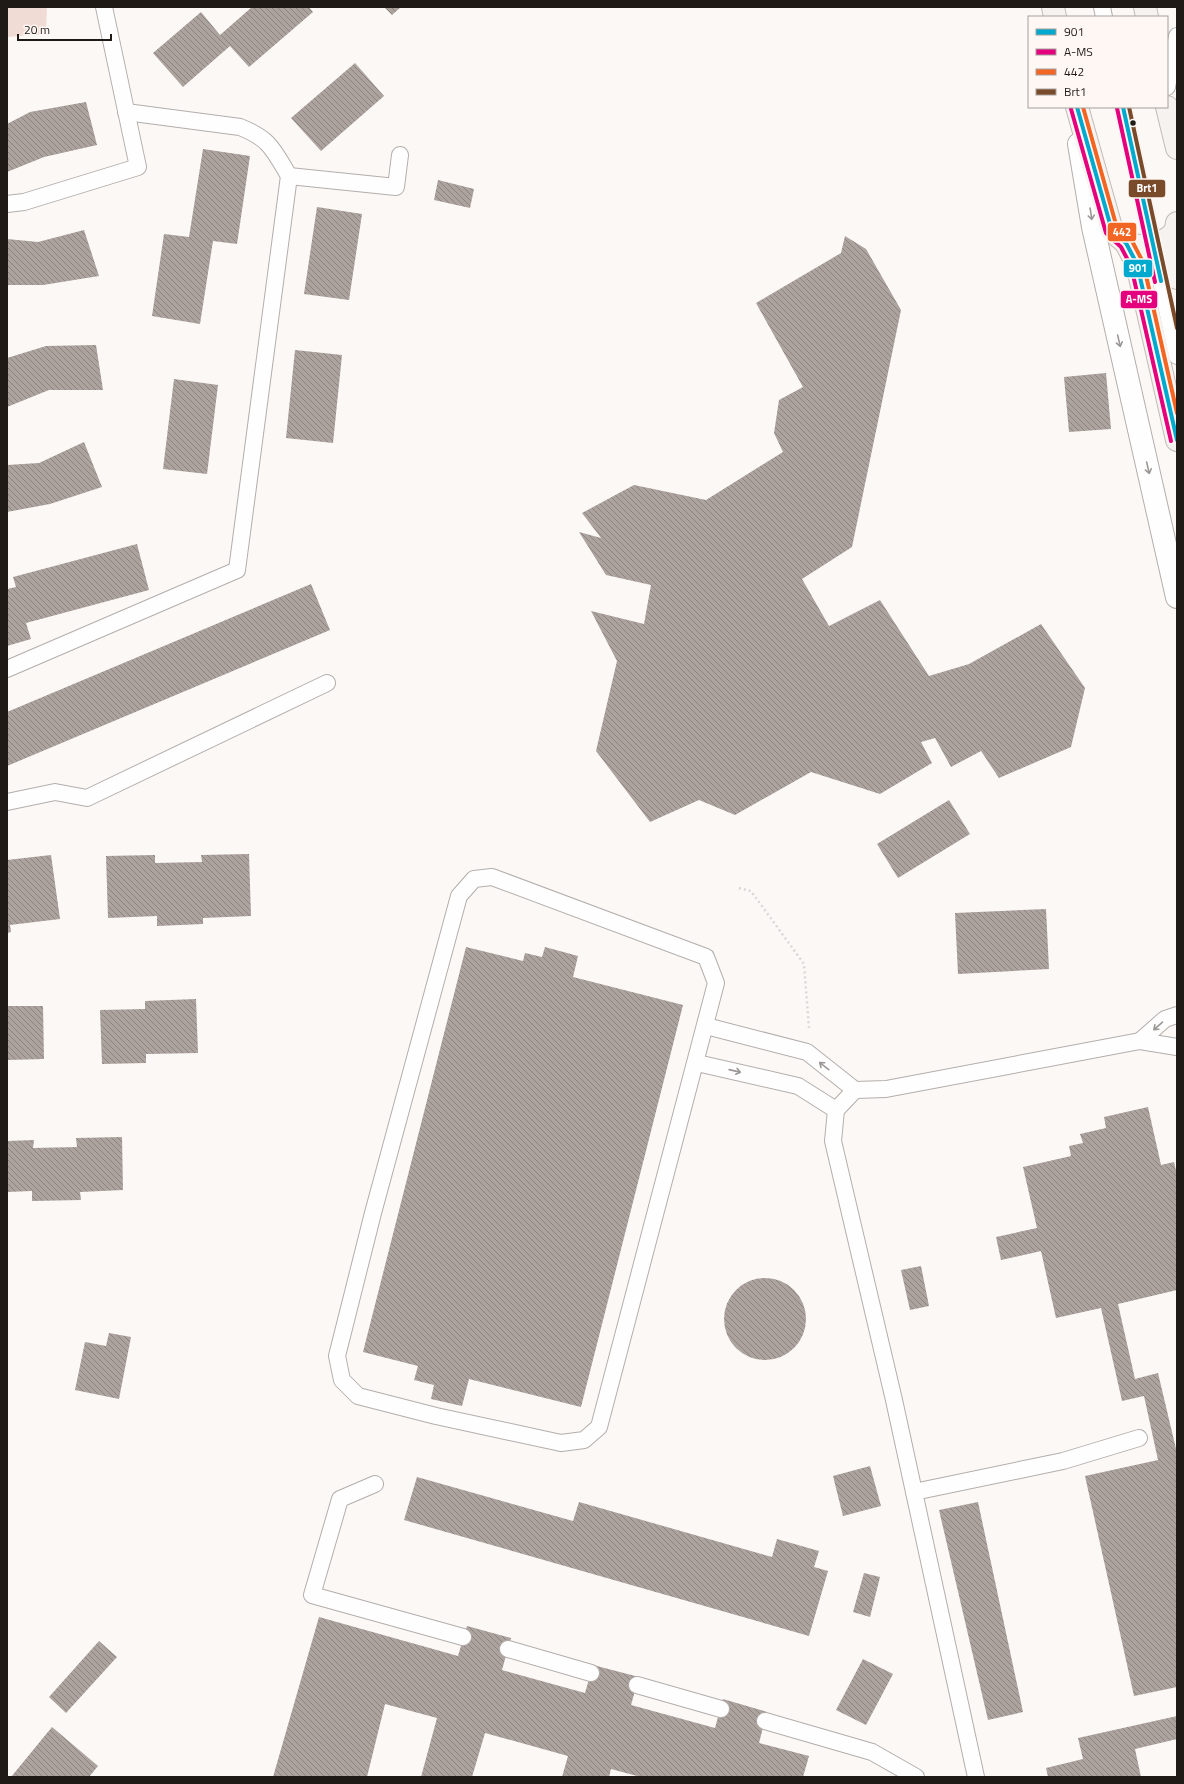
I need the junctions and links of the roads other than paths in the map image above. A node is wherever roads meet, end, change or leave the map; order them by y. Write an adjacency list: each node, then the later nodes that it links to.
1 (104, 7): 7 (lane)
2 (1177, 36): 3 (lane)
3 (1168, 82)
4 (1073, 108): 17 (street, one-way to 17)
5 (1077, 108): 12 (main road)
6 (1123, 108): 13 (lane)
7 (126, 112): 9 (lane); 10 (lane)
8 (400, 154): 9 (lane)
9 (289, 176): 18 (lane)
10 (7, 204)
11 (1176, 228): 13 (main road); 14 (main road)
12 (1126, 244): 13 (main road); 16 (main road)
13 (1153, 246): 15 (lane)
14 (1177, 278)
15 (1177, 356)
16 (1177, 440)
17 (1177, 597)
18 (7, 669)
19 (327, 683): 20 (lane)
20 (7, 802)
21 (1177, 1015): 23 (lane, one-way to 23)
22 (706, 1026): 25 (lane); 25 (lane); 26 (lane, one-way to 22)
23 (1140, 1041): 24 (lane); 26 (lane)
24 (1177, 1047)
25 (697, 1063): 27 (lane, one-way to 27)
26 (855, 1090): 27 (lane)
27 (836, 1110): 30 (lane)
28 (1139, 1438): 30 (lane)
29 (374, 1484): 31 (lane)
30 (914, 1492): 38 (lane)
31 (463, 1637)
32 (508, 1649): 33 (lane)
33 (591, 1673)
34 (637, 1685): 35 (lane)
35 (721, 1709)
36 (765, 1721): 37 (lane)
37 (916, 1777)
38 (976, 1777)

